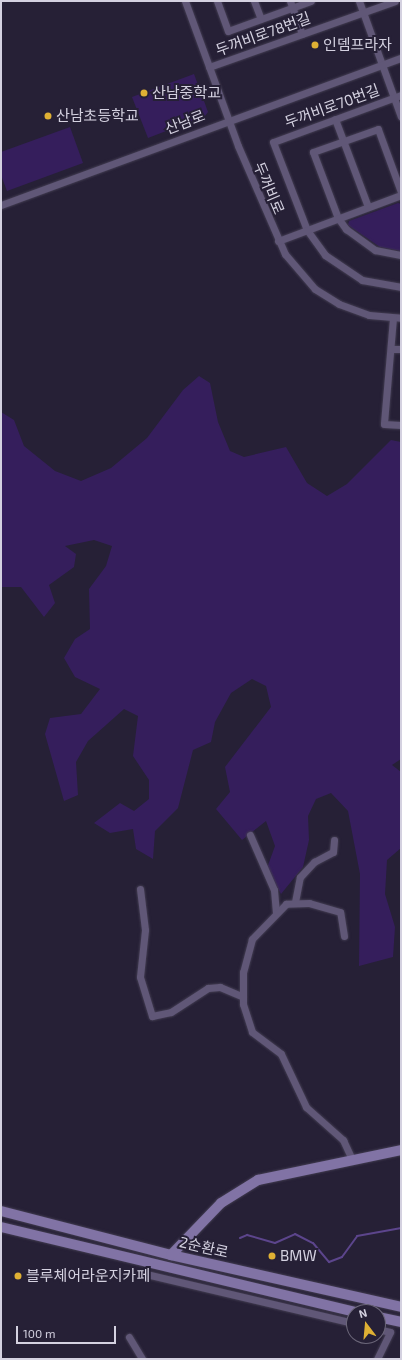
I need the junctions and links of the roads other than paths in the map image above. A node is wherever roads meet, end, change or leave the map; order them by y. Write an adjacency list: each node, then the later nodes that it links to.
1 (185, 1): 13 (street, 두꺼비로)
2 (217, 1): 9 (street)
3 (254, 1): 9 (street)
4 (311, 1): 7 (street)
5 (359, 1): 8 (street)
6 (394, 1): 8 (street, 두꺼비로78번길)
7 (291, 4): 9 (street); 10 (street)
8 (363, 12): 10 (street, 두꺼비로78번길); 12 (street)
9 (261, 19)
10 (302, 34): 13 (street, 두꺼비로78번길)
11 (401, 58): 12 (street, 산남로)
12 (382, 65): 15 (street); 18 (street, 산남로)
13 (209, 67): 18 (street, 두꺼비로)
14 (401, 95): 15 (street, 두꺼비로70번길)
15 (394, 97): 16 (street); 17 (street, 두꺼비로70번길)
16 (401, 117)
17 (335, 119): 19 (street); 25 (street, 두꺼비로70번길)
18 (228, 120): 22 (street, 산남로); 26 (street, 두꺼비로)
19 (344, 141): 20 (street); 23 (street); 24 (street)
20 (401, 192)
21 (401, 195): 23 (street)
22 (1, 205)
23 (368, 207): 24 (street)
24 (338, 218): 25 (street); 27 (street)
25 (307, 230): 26 (street); 28 (street)
26 (278, 240): 29 (street, 두꺼비로)
27 (401, 255)
28 (401, 287)
29 (393, 318): 30 (street, 두꺼비로); 31 (street)
30 (401, 318)
31 (391, 349): 32 (street); 33 (street)
32 (401, 350)
33 (401, 425)
34 (250, 835): 38 (street)
35 (334, 840): 37 (street)
36 (140, 889): 40 (street)
37 (295, 902): 38 (street); 39 (street)
38 (276, 913): 40 (street)
39 (344, 936)
40 (243, 997): 42 (street)
41 (401, 1150): 42 (street)
42 (352, 1160): 45 (street)
43 (1, 1211): 45 (street, 2순환로)
44 (1, 1226): 48 (street, 2순환로)
45 (171, 1255): 47 (street, 2순환로)
46 (146, 1274): 50 (street)
47 (401, 1308)
48 (346, 1310)
49 (386, 1319): 51 (street)
50 (346, 1321)
51 (401, 1322)
52 (386, 1331): 54 (street)
53 (129, 1337): 56 (street)
54 (386, 1340)
55 (384, 1344): 57 (street)
56 (142, 1359)
57 (377, 1359)

